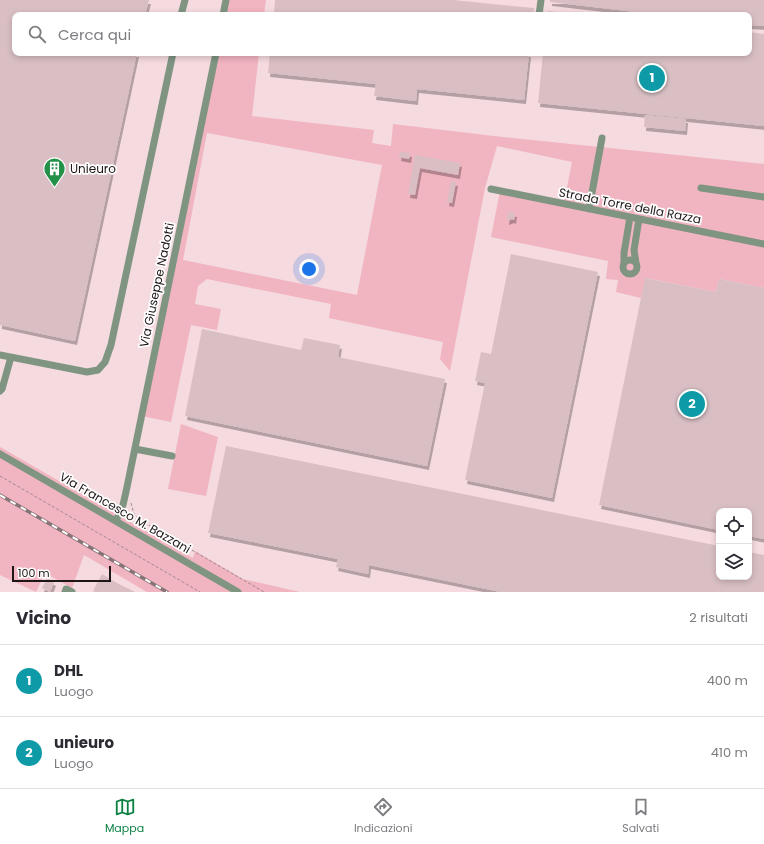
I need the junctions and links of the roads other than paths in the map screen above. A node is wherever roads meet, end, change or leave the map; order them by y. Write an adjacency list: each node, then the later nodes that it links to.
1 (185, 0): 4 (street)
2 (226, 0): 5 (street)
3 (541, 0): 6 (street)
4 (182, 12)
5 (224, 12)
6 (539, 12)
7 (172, 56): 20 (street)
8 (215, 56): 22 (street, Via Giuseppe Nadotti)
9 (602, 138): 13 (street)
10 (701, 188): 12 (street)
11 (491, 189): 13 (street, Strada Torre della Razza)
12 (764, 197)
13 (589, 209): 14 (street, Strada Torre della Razza)
14 (630, 217): 15 (street, Strada Torre della Razza); 18 (street)
15 (639, 219): 16 (street, Strada Torre della Razza); 17 (street)
16 (764, 244)
17 (636, 262): 18 (street); 18 (street)
18 (624, 263)
19 (0, 355): 20 (street)
20 (11, 357): 21 (street)
21 (0, 392)
22 (135, 449): 24 (street); 25 (street, Via Giuseppe Nadotti)
23 (0, 454): 25 (street, Via Francesco M. Bazzani)
24 (172, 456)
25 (116, 521): 26 (street, Via Francesco M. Bazzani)
26 (238, 592)

